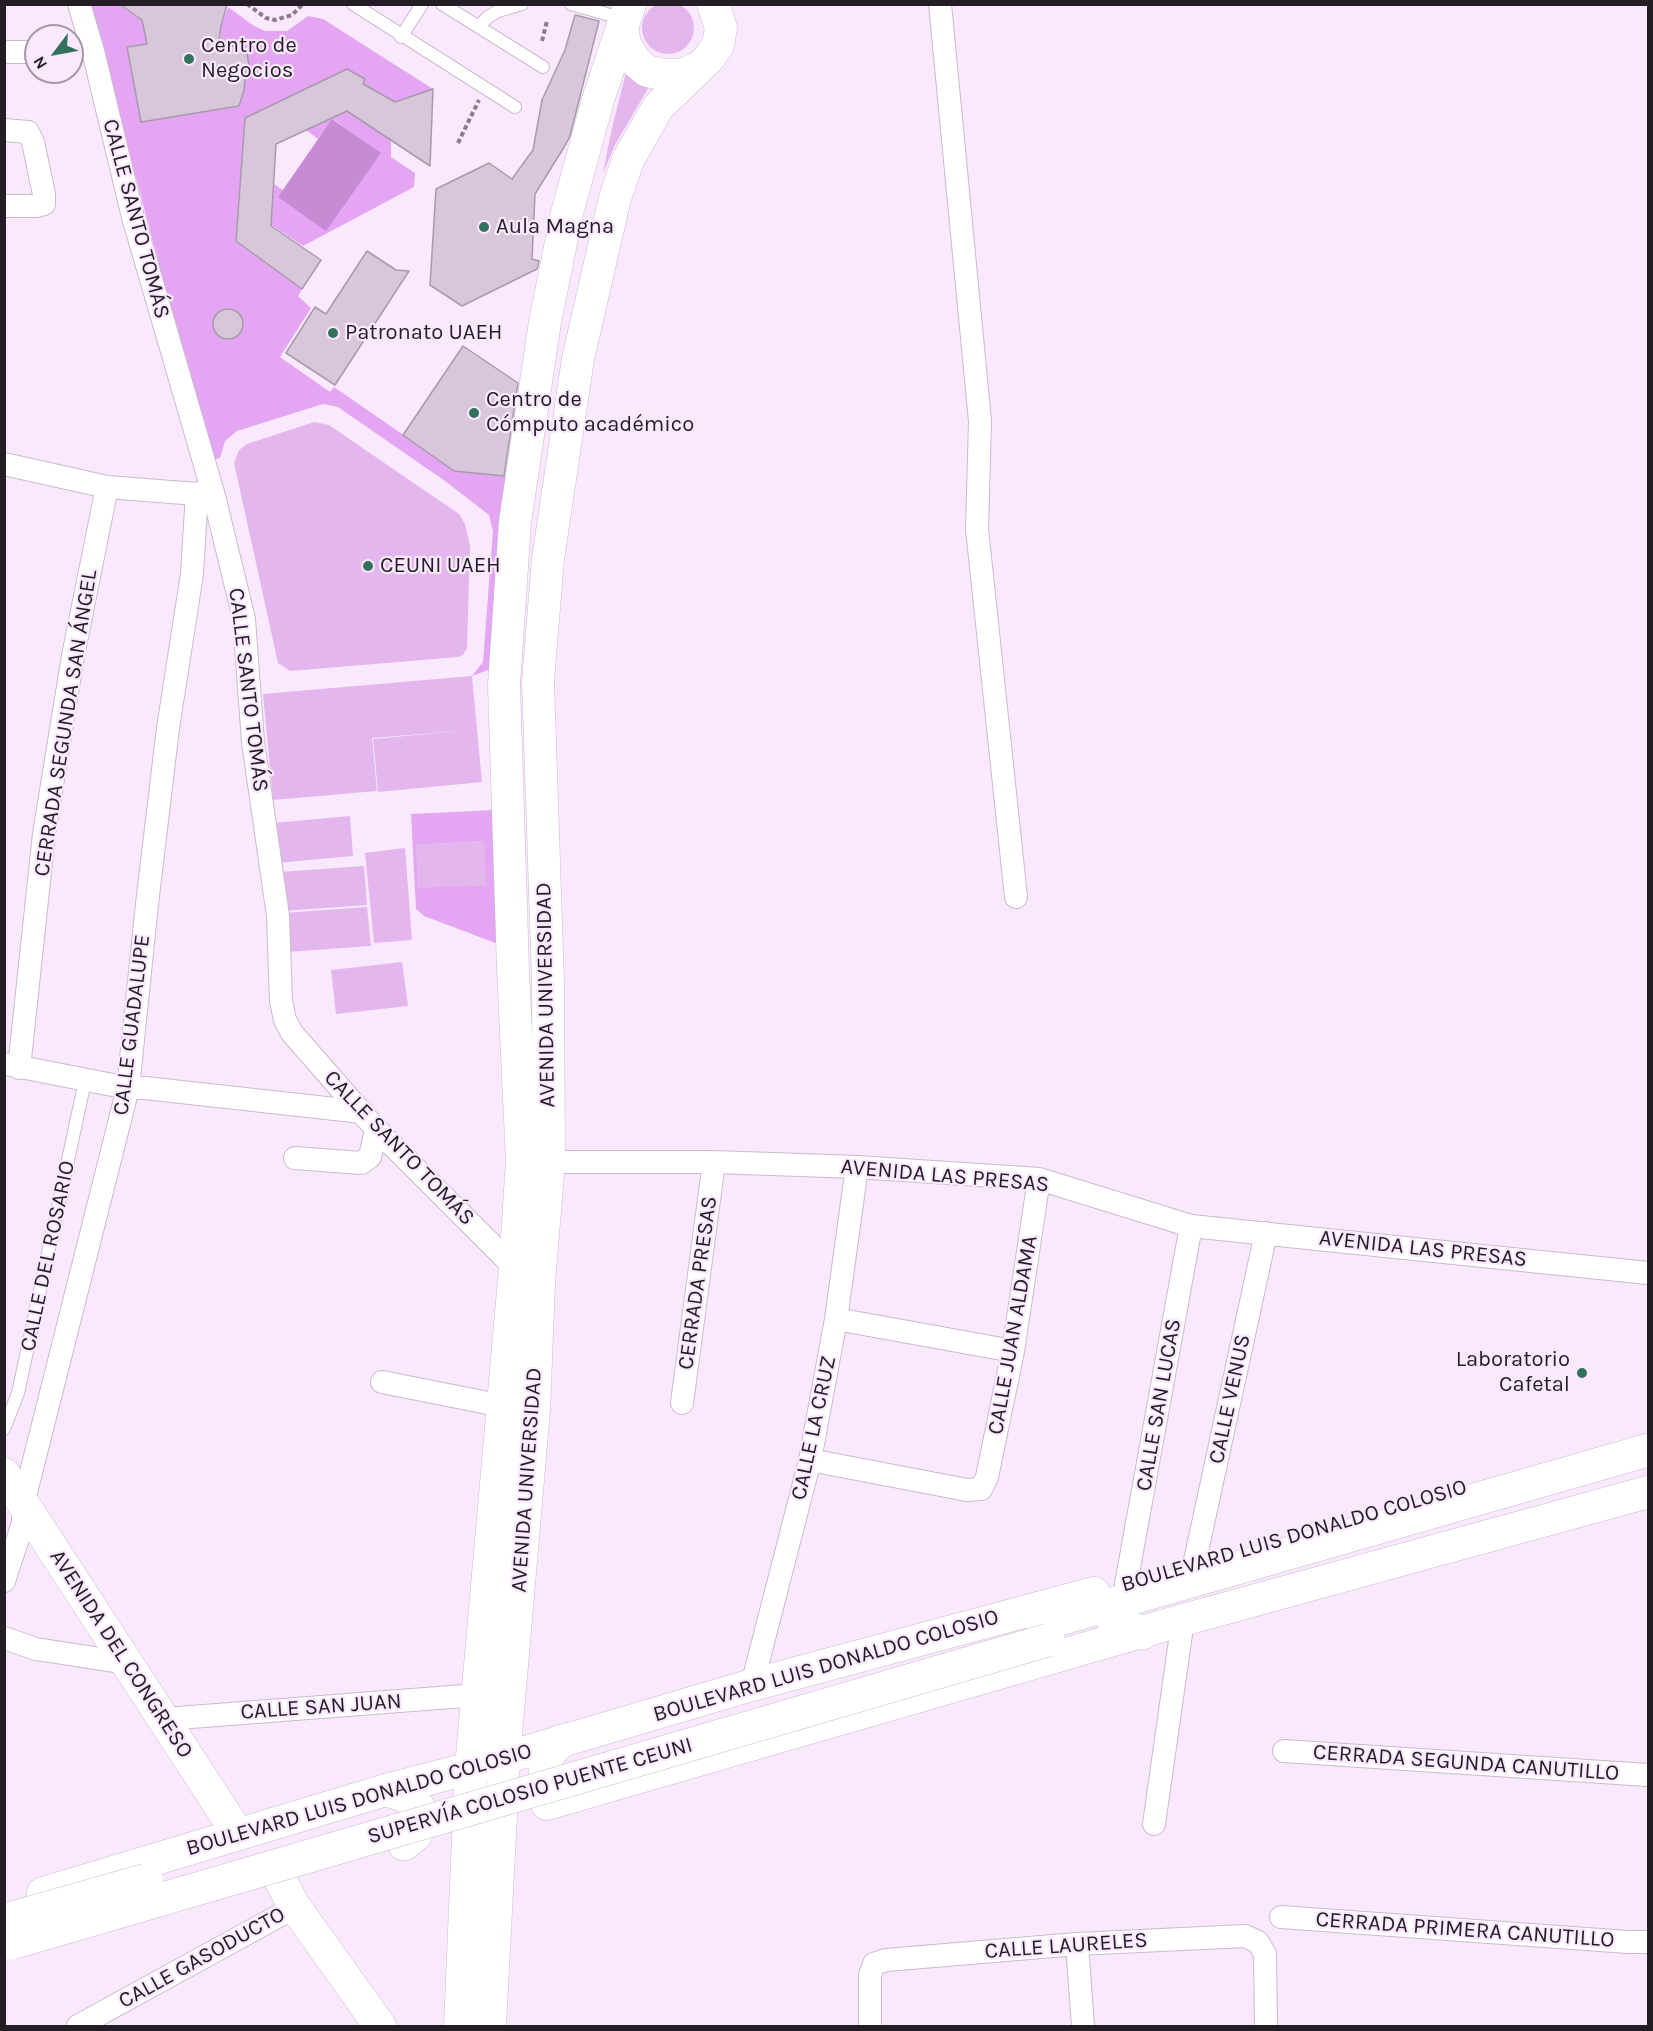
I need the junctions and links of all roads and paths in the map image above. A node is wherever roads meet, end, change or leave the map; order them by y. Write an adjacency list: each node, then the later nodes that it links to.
1 (79, 4): 13 (street, CALLE SANTO TOMÁS)
2 (247, 4): 3 (path)
3 (303, 4)
4 (352, 4): 15 (lane)
5 (422, 4): 15 (lane)
6 (442, 4): 14 (lane)
7 (522, 4): 14 (lane)
8 (571, 4): 11 (lane)
9 (713, 4): 21 (street, AVENIDA UNIVERSIDAD)
10 (940, 4): 30 (street)
11 (625, 17): 21 (street); 36 (street, AVENIDA UNIVERSIDAD)
12 (547, 21): 16 (path)
13 (80, 24)
14 (479, 26): 20 (lane)
15 (401, 37): 23 (lane)
16 (542, 41)
17 (4, 52): 18 (street)
18 (24, 52)
19 (84, 58): 29 (street, CALLE SANTO TOMÁS)
20 (543, 67)
21 (698, 68): 36 (street, AVENIDA UNIVERSIDAD)
22 (479, 99): 25 (path)
23 (515, 107)
24 (4, 130): 26 (street)
25 (458, 143)
26 (4, 206)
27 (4, 464): 28 (street)
28 (108, 487): 29 (street); 31 (street, CERRADA SEGUNDA SAN ÁNGEL)
29 (205, 495): 33 (street, CALLE GUADALUPE); 34 (street, CALLE SANTO TOMÁS)
30 (1016, 897)
31 (12, 1066): 32 (street)
32 (85, 1081): 33 (street); 49 (lane, CALLE DEL ROSARIO)
33 (128, 1089): 34 (street); 56 (street, CALLE GUADALUPE)
34 (369, 1121): 35 (street); 42 (street, CALLE SANTO TOMÁS)
35 (295, 1158)
36 (535, 1162): 37 (street, AVENIDA LAS PRESAS); 42 (street, AVENIDA UNIVERSIDAD); 68 (street, AVENIDA UNIVERSIDAD)
37 (714, 1162): 38 (street, AVENIDA LAS PRESAS); 47 (street, CERRADA PRESAS)
38 (857, 1167): 39 (street, AVENIDA LAS PRESAS); 44 (street, CALLE LA CRUZ)
39 (1039, 1179): 40 (street, AVENIDA LAS PRESAS); 45 (street, CALLE JUAN ALDAMA)
40 (1191, 1226): 41 (street, AVENIDA LAS PRESAS); 59 (street, CALLE SAN LUCAS)
41 (1266, 1233): 43 (street, AVENIDA LAS PRESAS); 57 (street, CALLE VENUS)
42 (515, 1268): 48 (street, AVENIDA UNIVERSIDAD)
43 (1648, 1273)
44 (836, 1319): 45 (street); 52 (street, CALLE LA CRUZ)
45 (1013, 1351): 52 (street, CALLE JUAN ALDAMA)
46 (382, 1382): 48 (street)
47 (682, 1403)
48 (503, 1406): 64 (street, AVENIDA UNIVERSIDAD)
49 (4, 1428)
50 (1648, 1433): 57 (street, BOULEVARD LUIS DONALDO COLOSIO)
51 (1648, 1450): 59 (main road)
52 (810, 1460): 63 (street, CALLE LA CRUZ)
53 (1648, 1465): 59 (main road)
54 (4, 1474): 56 (street, AVENIDA DEL CONGRESO)
55 (1648, 1492): 60 (street, BOULEVARD LUIS DONALDO COLOSIO)
56 (23, 1504): 58 (street, CALLE GUADALUPE); 62 (street, AVENIDA DEL CONGRESO)
57 (1194, 1565): 59 (street, BOULEVARD LUIS DONALDO COLOSIO)
58 (4, 1581)
59 (1123, 1610): 60 (street, BOULEVARD LUIS DONALDO COLOSIO); 63 (street, BOULEVARD LUIS DONALDO COLOSIO); 72 (street, BOULEVARD LUIS DONALDO COLOSIO); 81 (main road, SUPERVÍA COLOSIO PUENTE CEUNI, bridge)
60 (1183, 1620): 74 (street)
61 (4, 1638): 62 (street)
62 (127, 1663): 65 (street, AVENIDA DEL CONGRESO)
63 (752, 1685): 66 (street, BOULEVARD LUIS DONALDO COLOSIO)
64 (477, 1695): 65 (street, CALLE SAN JUAN); 69 (street, AVENIDA UNIVERSIDAD)
65 (165, 1719): 76 (street, AVENIDA DEL CONGRESO)
66 (561, 1741): 68 (street, BOULEVARD LUIS DONALDO COLOSIO); 72 (main road)
67 (1284, 1751): 70 (street, CERRADA SEGUNDA CANUTILLO)
68 (504, 1758): 69 (street, BOULEVARD LUIS DONALDO COLOSIO); 73 (street, AVENIDA UNIVERSIDAD)
69 (471, 1768): 71 (street, BOULEVARD LUIS DONALDO COLOSIO); 75 (street, AVENIDA UNIVERSIDAD)
70 (1648, 1775)
71 (386, 1790): 76 (street, BOULEVARD LUIS DONALDO COLOSIO); 77 (main road)
72 (573, 1796): 73 (street, BOULEVARD LUIS DONALDO COLOSIO)
73 (502, 1817): 75 (street, BOULEVARD LUIS DONALDO COLOSIO); 87 (street, AVENIDA UNIVERSIDAD)
74 (1154, 1824)
75 (467, 1827): 77 (street, BOULEVARD LUIS DONALDO COLOSIO); 86 (street, AVENIDA UNIVERSIDAD)
76 (238, 1834): 79 (street, BOULEVARD LUIS DONALDO COLOSIO)
77 (403, 1845): 78 (street, BOULEVARD LUIS DONALDO COLOSIO)
78 (288, 1893): 81 (street, BOULEVARD LUIS DONALDO COLOSIO); 84 (street, CALLE GASODUCTO); 85 (street)
79 (4, 1905)
80 (1281, 1917): 82 (street, CERRADA PRIMERA CANUTILLO)
81 (6, 1938)
82 (1648, 1942)
83 (1077, 1944): 88 (street, CALLE LAURELES); 89 (street); 90 (street, CALLE LAURELES)
84 (78, 2026)
85 (380, 2026)
86 (460, 2026)
87 (490, 2026)
88 (870, 2026)
89 (1083, 2026)
90 (1266, 2026)

